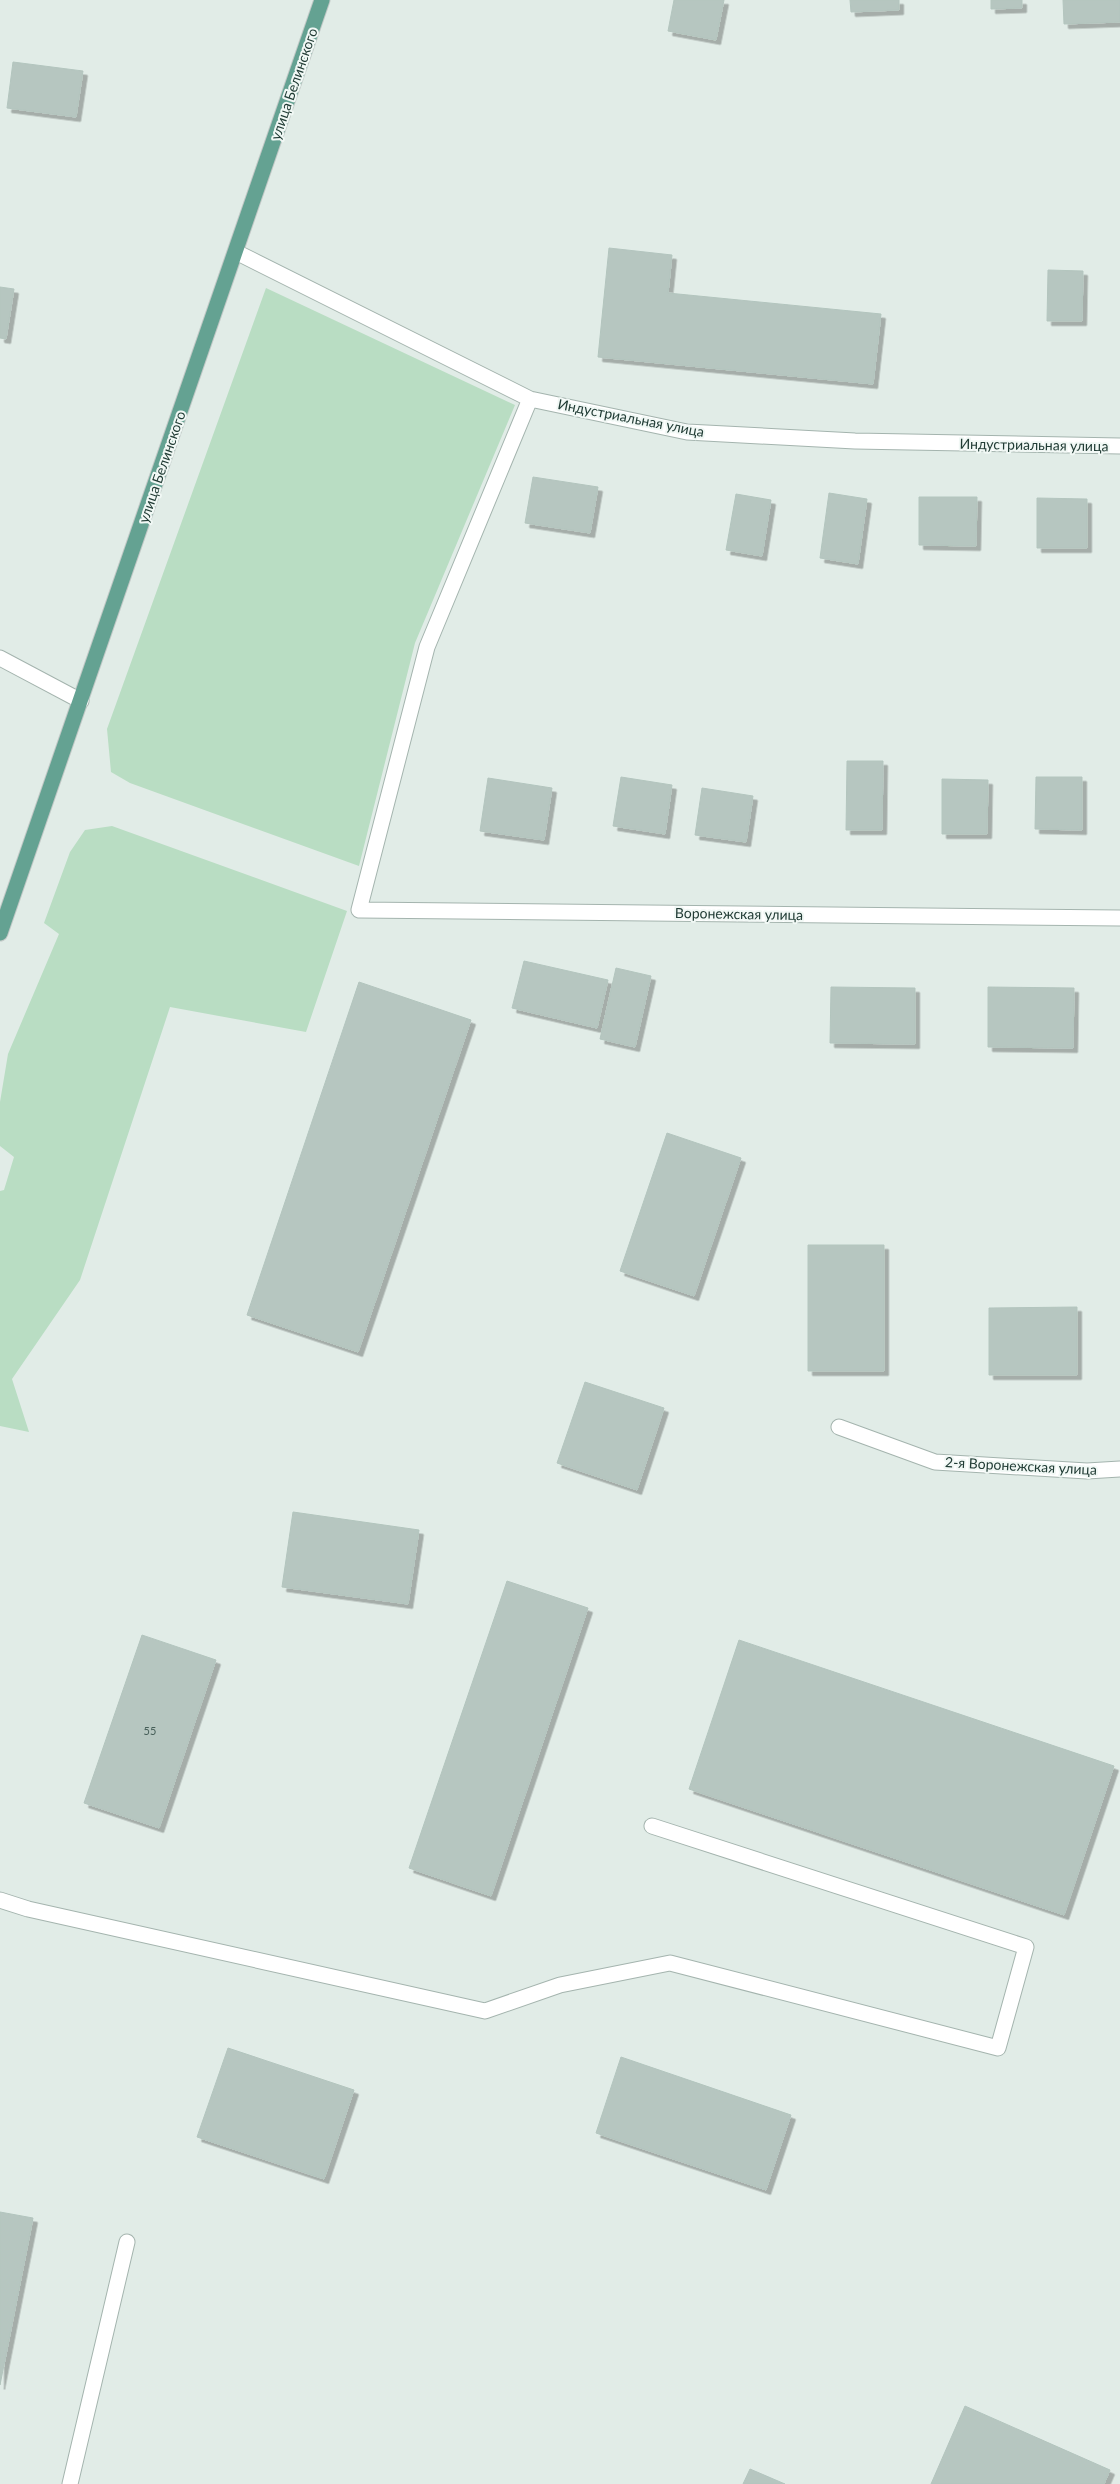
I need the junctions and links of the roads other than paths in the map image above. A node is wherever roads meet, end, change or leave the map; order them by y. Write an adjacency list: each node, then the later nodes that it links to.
1 (322, 0): 2 (main road, улица Белинского)
2 (236, 252): 3 (street, Индустриальная улица); 6 (main road, улица Белинского)
3 (530, 399): 4 (street, Индустриальная улица); 7 (street, Воронежская улица)
4 (1120, 446)
5 (0, 658): 6 (street)
6 (81, 701): 8 (main road, улица Белинского)
7 (1120, 918)
8 (0, 933)
9 (839, 1427): 10 (street, 2-я Воронежская улица)
10 (1120, 1469)
11 (652, 1826): 12 (street)
12 (0, 1900)
13 (127, 2242): 14 (street)
14 (70, 2484)

